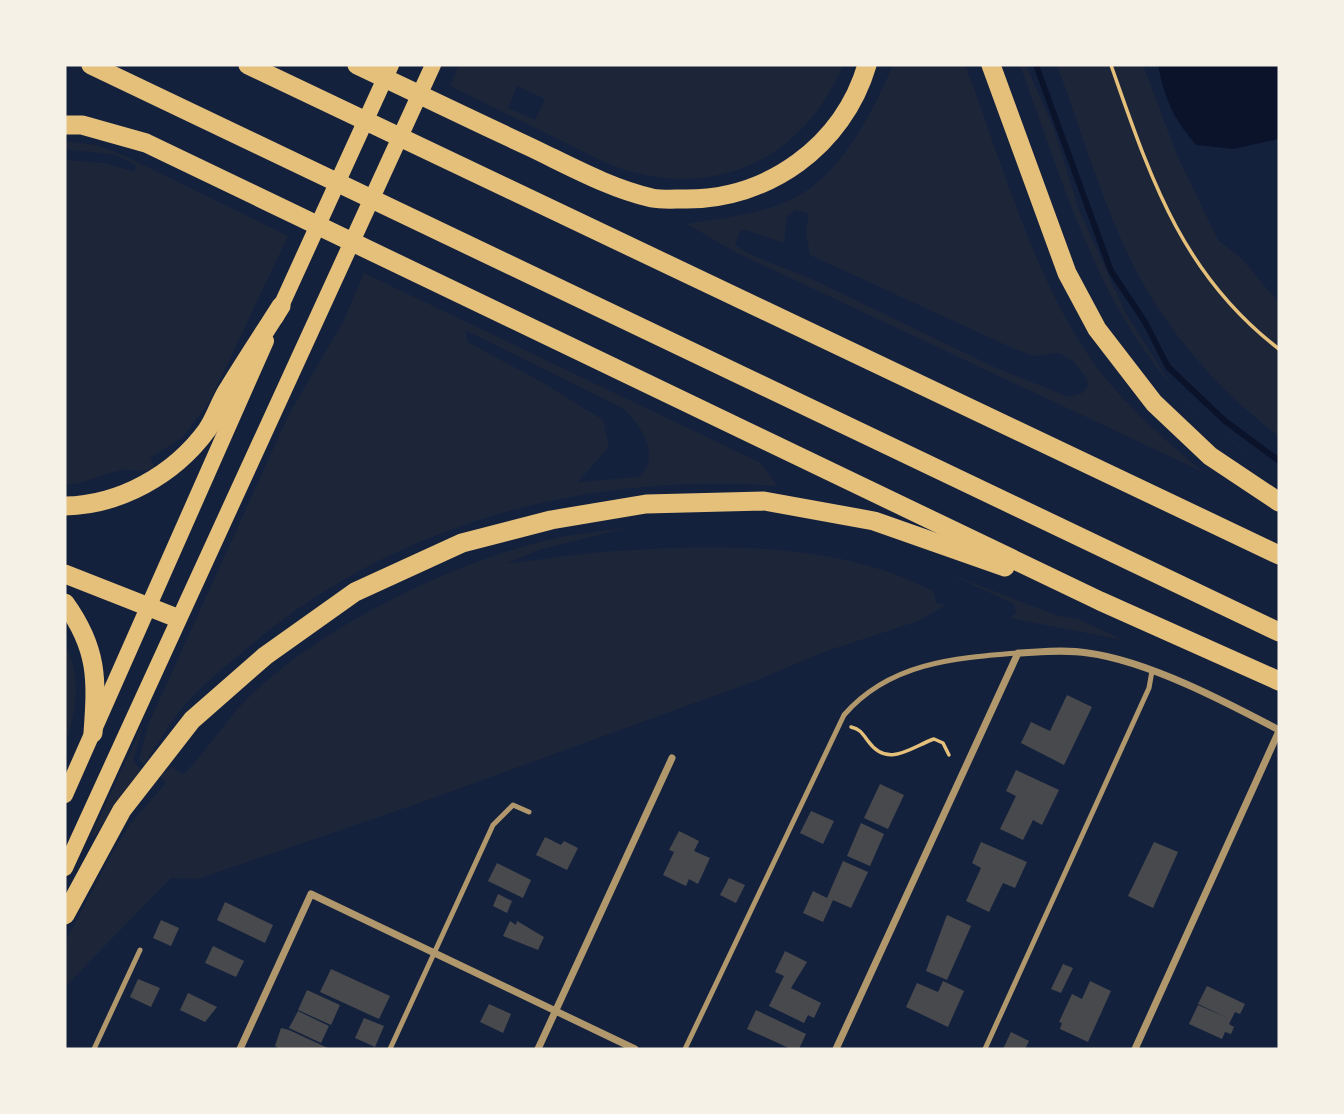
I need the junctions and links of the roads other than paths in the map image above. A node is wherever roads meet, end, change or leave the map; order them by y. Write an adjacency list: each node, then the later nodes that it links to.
1 (91, 65): 18 (highway)
2 (248, 65): 12 (highway)
3 (357, 65): 6 (highway)
4 (391, 65): 9 (main road)
5 (433, 65): 17 (main road)
6 (867, 65)
7 (991, 65): 10 (highway)
8 (65, 125): 14 (highway)
9 (281, 306): 11 (highway); 16 (main road)
10 (1279, 502)
11 (65, 506)
12 (1279, 555)
13 (65, 574): 16 (highway)
14 (1100, 601): 21 (highway); 28 (highway)
15 (65, 603): 23 (highway)
16 (149, 607): 17 (highway); 23 (main road)
17 (177, 618): 27 (main road)
18 (1279, 632)
19 (1018, 653): 20 (street); 37 (lane); 38 (street)
20 (1152, 671): 22 (street); 39 (lane)
21 (1279, 681)
22 (1279, 731): 40 (street)
23 (93, 733): 25 (main road)
24 (672, 758): 31 (street)
25 (65, 795)
26 (530, 812): 30 (lane)
27 (65, 868)
28 (65, 915)
29 (140, 950): 32 (lane)
30 (433, 953): 31 (street); 33 (street); 34 (lane)
31 (555, 1011): 35 (street); 36 (street)
32 (94, 1049)
33 (240, 1049)
34 (390, 1049)
35 (538, 1049)
36 (635, 1049)
37 (685, 1049)
38 (836, 1049)
39 (985, 1049)
40 (1135, 1049)

